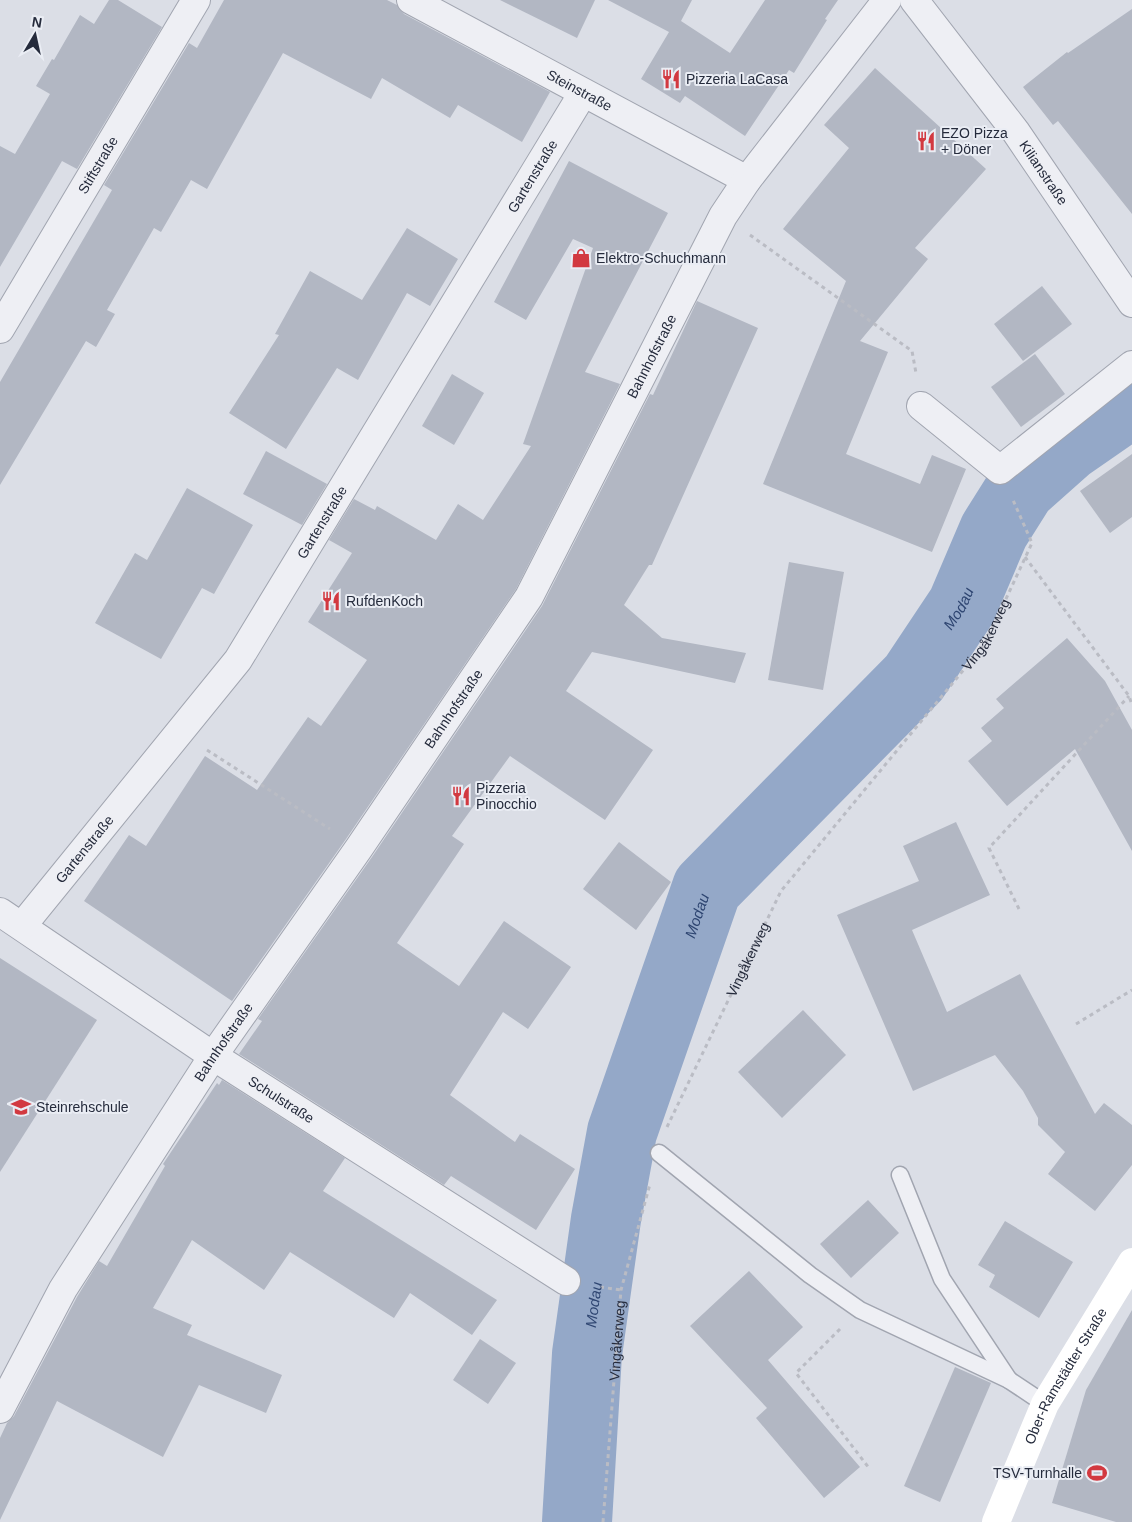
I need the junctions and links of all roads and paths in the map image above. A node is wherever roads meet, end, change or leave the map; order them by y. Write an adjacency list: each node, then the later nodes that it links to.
1 (196, 0): 9 (street, Stiftstraße)
2 (411, 0): 5 (street, Steinstraße)
3 (887, 0): 6 (street, Bahnhofstraße)
4 (914, 0): 8 (street, Kilianstraße)
5 (583, 93): 6 (street, Steinstraße); 16 (street, Gartenstraße)
6 (748, 180): 7 (street, Bahnhofstraße)
7 (723, 216): 11 (path); 17 (street, Bahnhofstraße)
8 (1132, 303)
9 (0, 329)
10 (1132, 365): 12 (street)
11 (920, 406): 12 (street)
12 (1000, 470): 13 (path, Vingåkerweg)
13 (1025, 556): 14 (path); 23 (path, Vingåkerweg)
14 (1129, 696): 15 (path); 18 (path)
15 (1132, 705)
16 (180, 730): 17 (path); 19 (street, Gartenstraße)
17 (359, 848): 22 (street, Bahnhofstraße)
18 (1019, 909)
19 (11, 919): 22 (street, Schulstraße)
20 (1132, 990): 21 (path)
21 (1076, 1024)
22 (214, 1056): 26 (street, Schulstraße); 30 (street, Bahnhofstraße)
23 (658, 1153): 27 (lane); 32 (path, Vingåkerweg)
24 (900, 1175): 28 (lane)
25 (1132, 1262): 29 (main road, Ober-Ramstädter Straße)
26 (566, 1282)
27 (860, 1310): 28 (lane); 31 (path)
28 (1009, 1380): 29 (lane)
29 (1046, 1404): 33 (main road, Ober-Ramstädter Straße)
30 (0, 1409)
31 (869, 1468)
32 (603, 1522)
33 (996, 1522)

